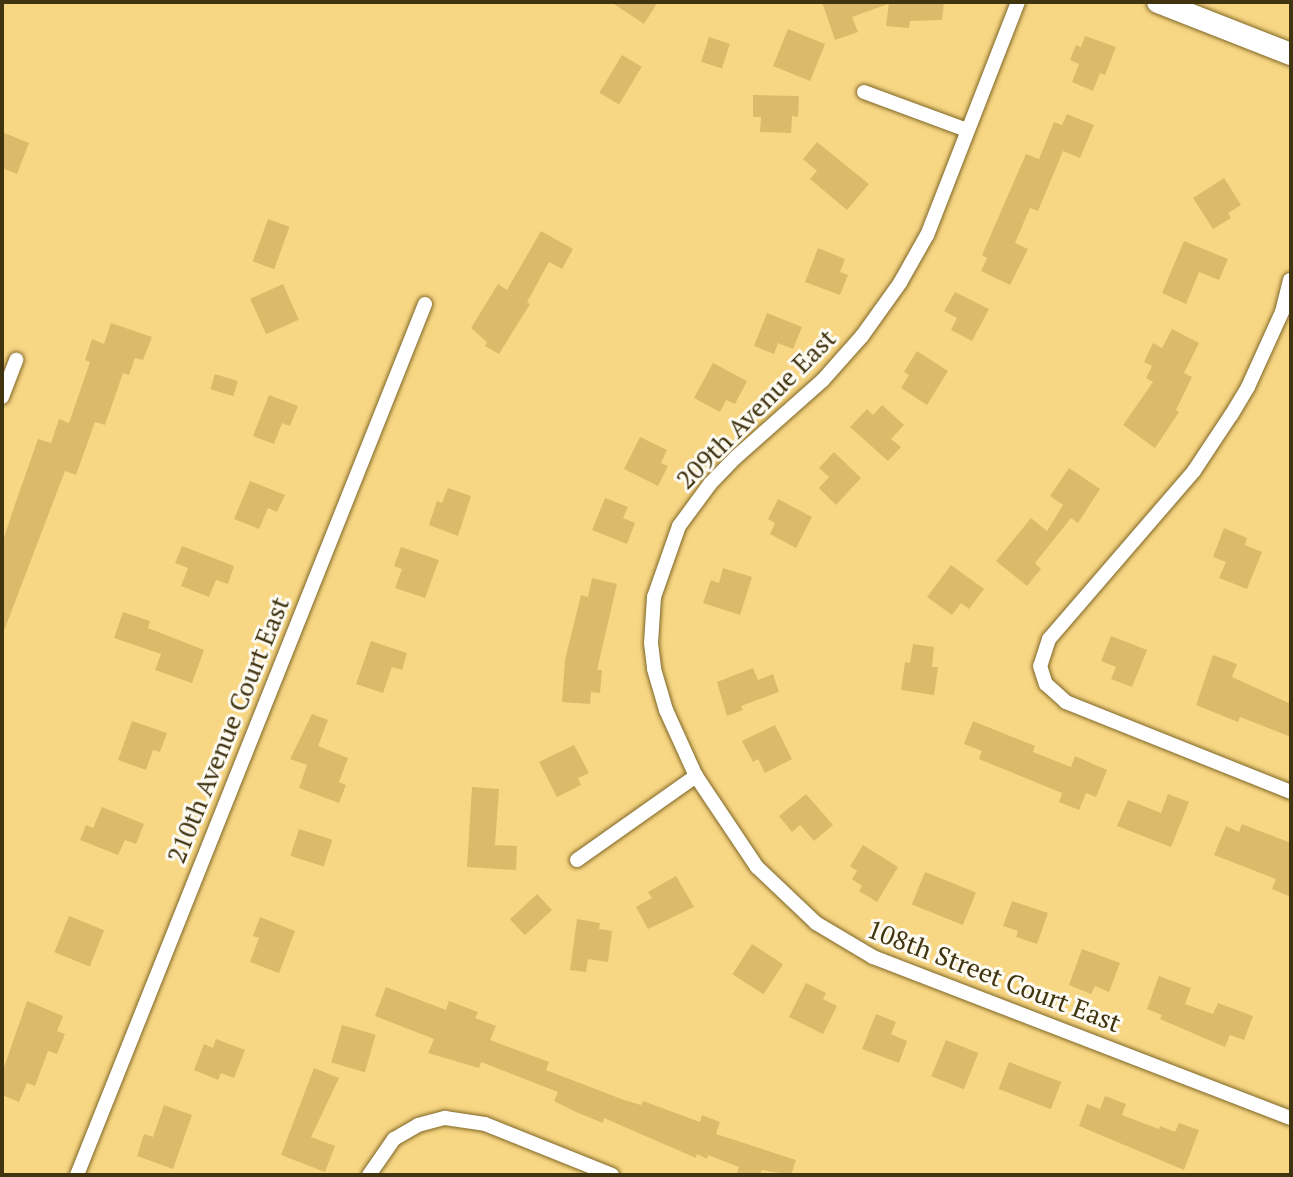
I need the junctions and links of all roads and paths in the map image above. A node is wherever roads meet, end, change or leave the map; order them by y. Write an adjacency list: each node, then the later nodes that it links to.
1 (1018, 2): 5 (street, 209th Avenue East)
2 (1170, 4): 3 (street)
3 (1291, 54)
4 (864, 92): 5 (street)
5 (967, 130): 10 (street, 209th Avenue East)
6 (1290, 280): 11 (street)
7 (425, 304): 14 (street, 210th Avenue Court East)
8 (16, 360): 9 (street)
9 (2, 397)
10 (696, 776): 12 (street); 13 (street, 108th Street Court East)
11 (1291, 792)
12 (577, 860)
13 (1291, 1118)
14 (77, 1175)
15 (369, 1175): 16 (street)
16 (612, 1175)

